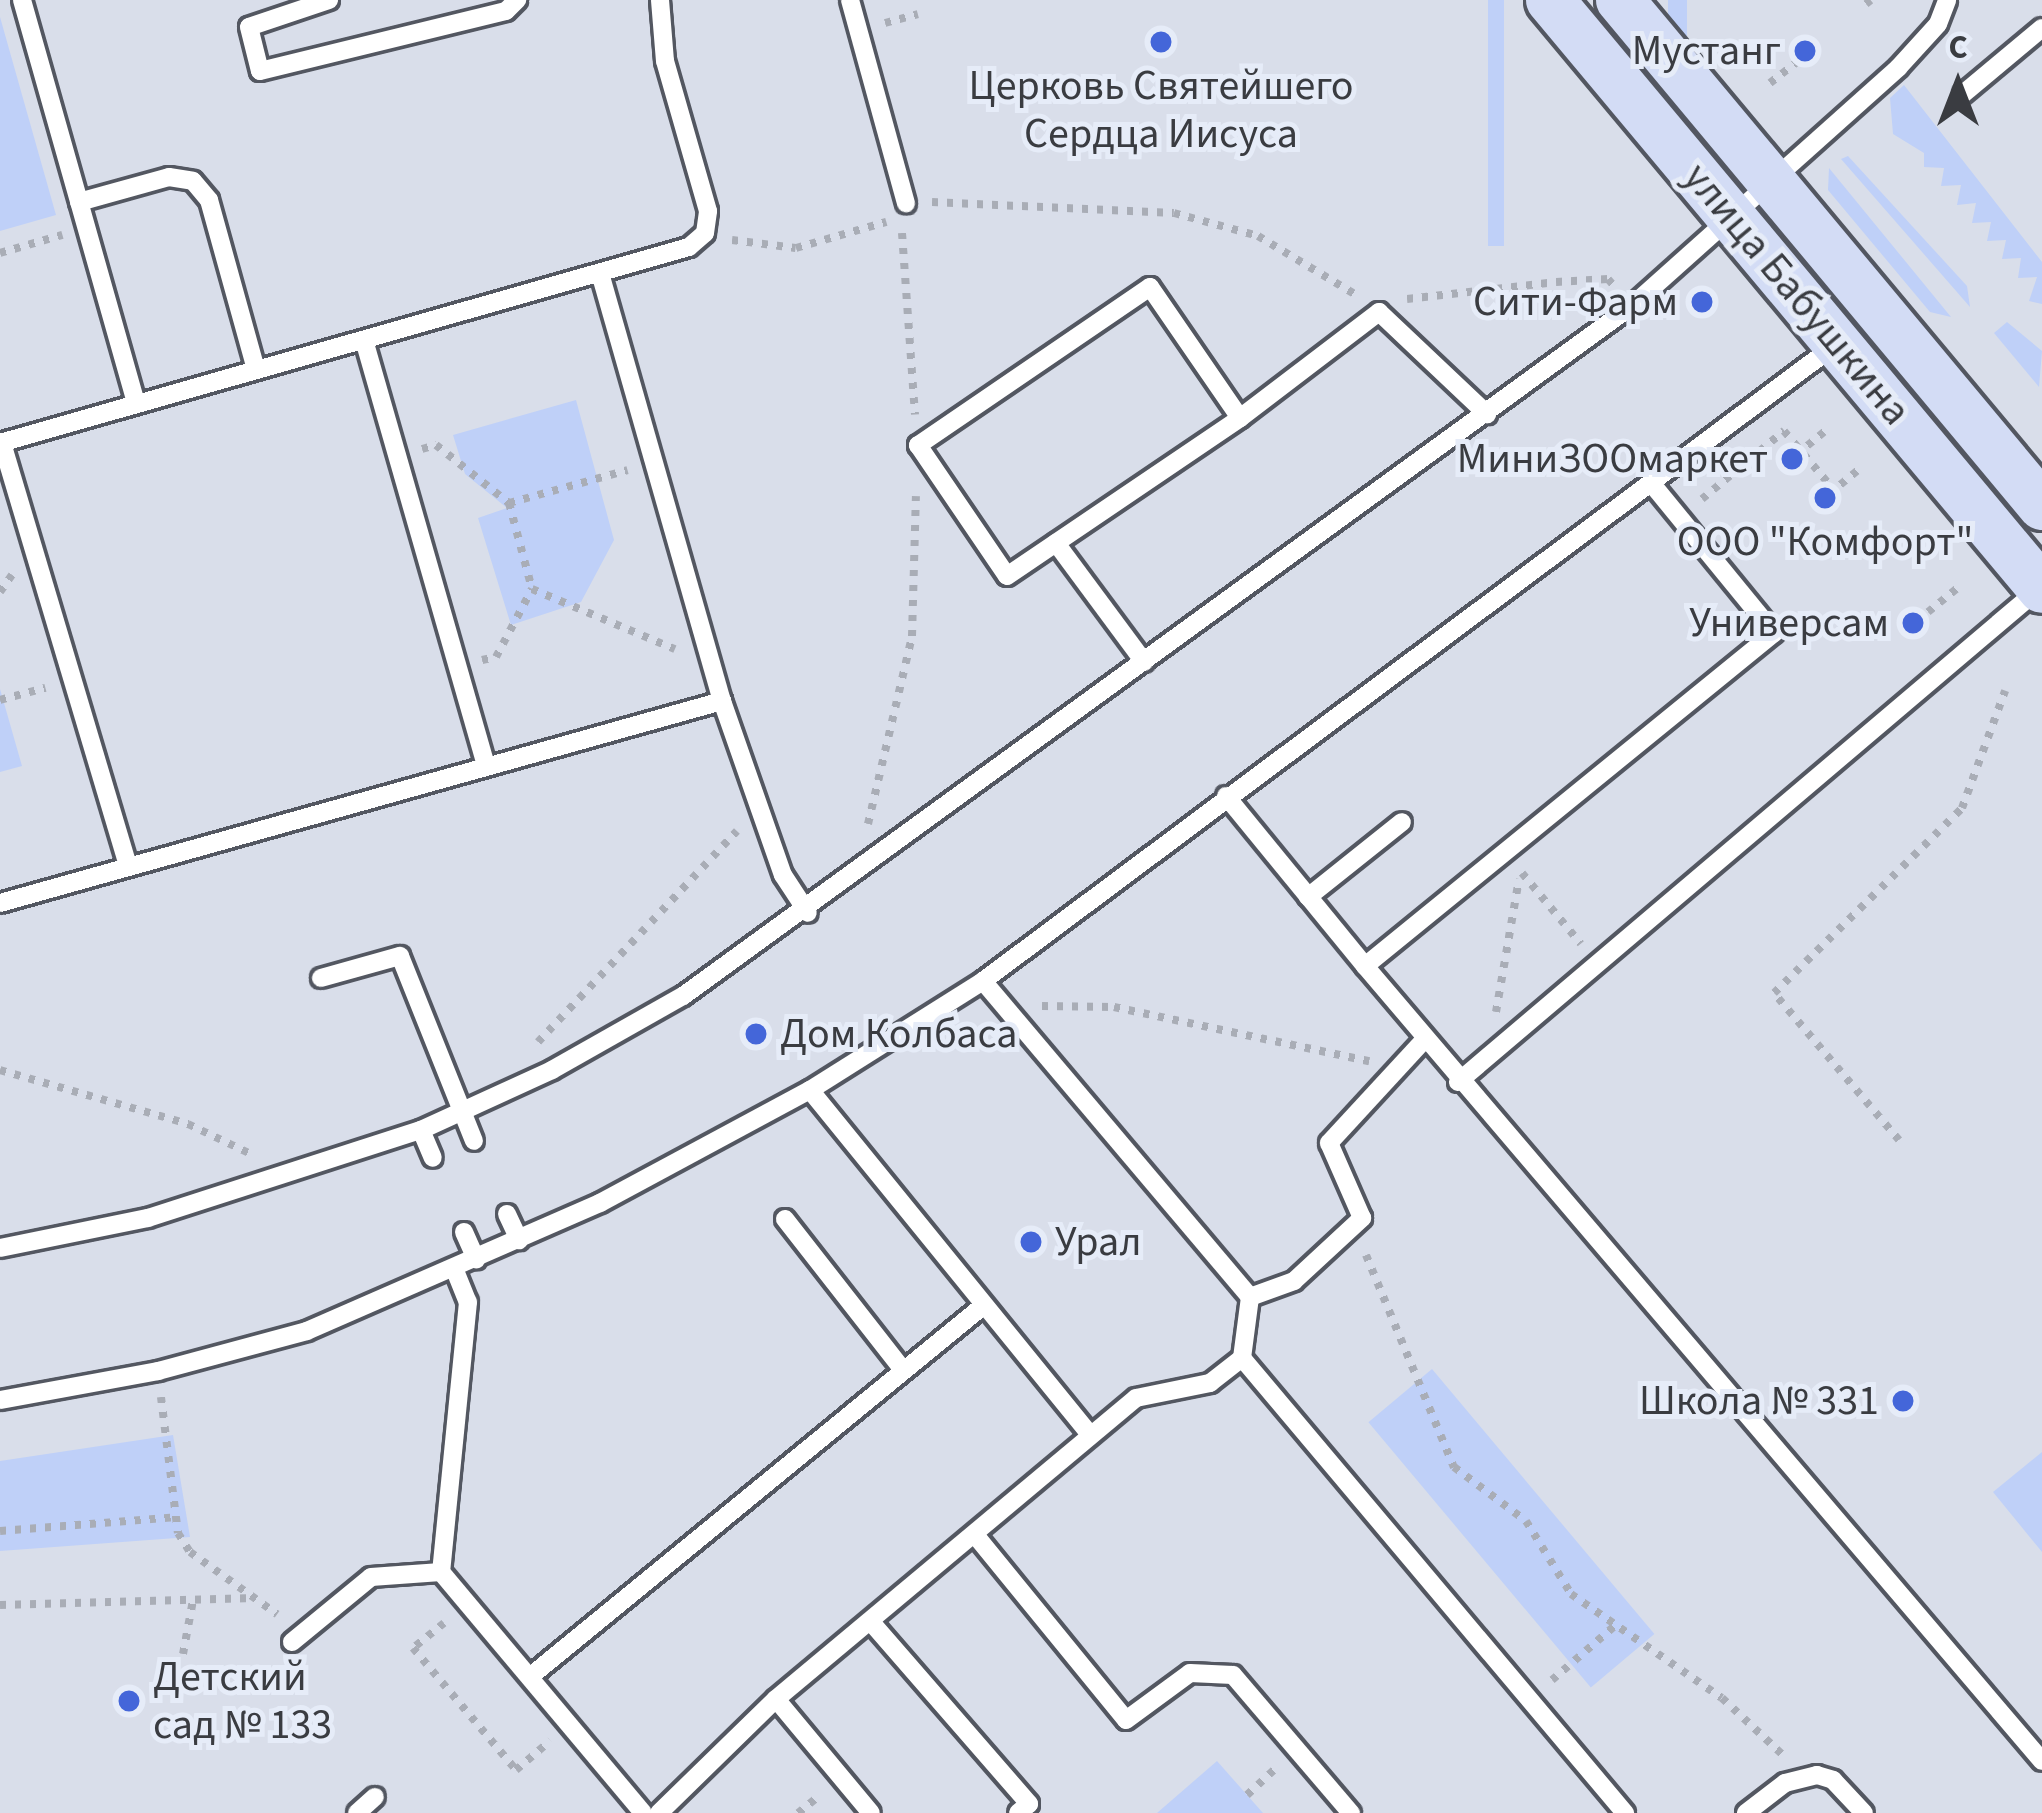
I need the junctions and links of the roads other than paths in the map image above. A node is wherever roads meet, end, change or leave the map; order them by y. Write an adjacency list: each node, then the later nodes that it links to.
1 (22, 0): 12 (lane)
2 (329, 0): 3 (lane)
3 (518, 0)
4 (660, 0): 15 (lane)
5 (850, 0): 13 (lane)
6 (1550, 0): 14 (street, улица Бабушкина)
7 (1620, 0): 11 (street, улица Бабушкина)
8 (1947, 0): 11 (lane)
9 (2042, 28): 10 (lane)
10 (1963, 94)
11 (1769, 179): 14 (lane); 24 (street, улица Бабушкина)
12 (79, 202): 18 (lane); 19 (lane)
13 (906, 203)
14 (1729, 213): 17 (street, улица Бабушкина); 20 (lane)
15 (600, 273): 16 (lane); 28 (lane)
16 (364, 340): 18 (lane); 29 (lane)
17 (1837, 343): 23 (lane); 26 (street, улица Бабушкина)
18 (256, 370): 19 (lane)
19 (136, 404): 22 (lane)
20 (1487, 414): 21 (lane); 27 (lane)
21 (1240, 418): 25 (lane); 25 (lane)
22 (1, 443): 32 (lane)
23 (1652, 484): 30 (lane); 36 (lane)
24 (2042, 506)
25 (1056, 543): 27 (lane)
26 (2042, 587): 40 (lane)
27 (1144, 662): 35 (lane)
28 (722, 701): 29 (lane); 35 (lane)
29 (486, 766): 32 (lane)
30 (1226, 796): 33 (lane); 38 (lane)
31 (1402, 822): 33 (lane)
32 (128, 866): 34 (lane)
33 (1308, 897): 36 (lane)
34 (0, 902)
35 (808, 913): 42 (lane)
36 (1365, 966): 39 (lane)
37 (321, 978): 42 (lane)
38 (983, 980): 41 (lane); 53 (lane)
39 (1424, 1040): 40 (lane); 53 (lane)
40 (1458, 1082): 65 (lane)
41 (810, 1090): 49 (lane); 54 (lane)
42 (462, 1112): 43 (lane); 44 (lane)
43 (421, 1130): 45 (lane); 50 (lane)
44 (474, 1141)
45 (434, 1158)
46 (506, 1214): 49 (lane)
47 (785, 1219): 56 (lane)
48 (464, 1232): 51 (lane)
49 (518, 1240): 51 (lane)
50 (0, 1248)
51 (476, 1259): 52 (lane)
52 (454, 1268): 57 (lane); 60 (lane)
53 (1250, 1297): 55 (lane)
54 (984, 1305): 56 (lane); 58 (lane)
55 (1242, 1358): 58 (lane); 73 (lane)
56 (904, 1370): 63 (lane)
57 (0, 1400)
58 (1090, 1436): 59 (lane)
59 (976, 1536): 61 (lane); 72 (lane)
60 (442, 1572): 62 (lane); 63 (lane)
61 (871, 1622): 64 (lane); 71 (lane)
62 (297, 1638)
63 (532, 1675): 68 (lane)
64 (776, 1699): 69 (lane); 70 (lane)
65 (2042, 1761)
66 (375, 1797): 67 (lane)
67 (357, 1813)
68 (643, 1813)
69 (659, 1813)
70 (872, 1813)
71 (1018, 1813)
72 (1351, 1813)
73 (1625, 1813)
74 (1746, 1813): 75 (lane)
75 (1864, 1813)

